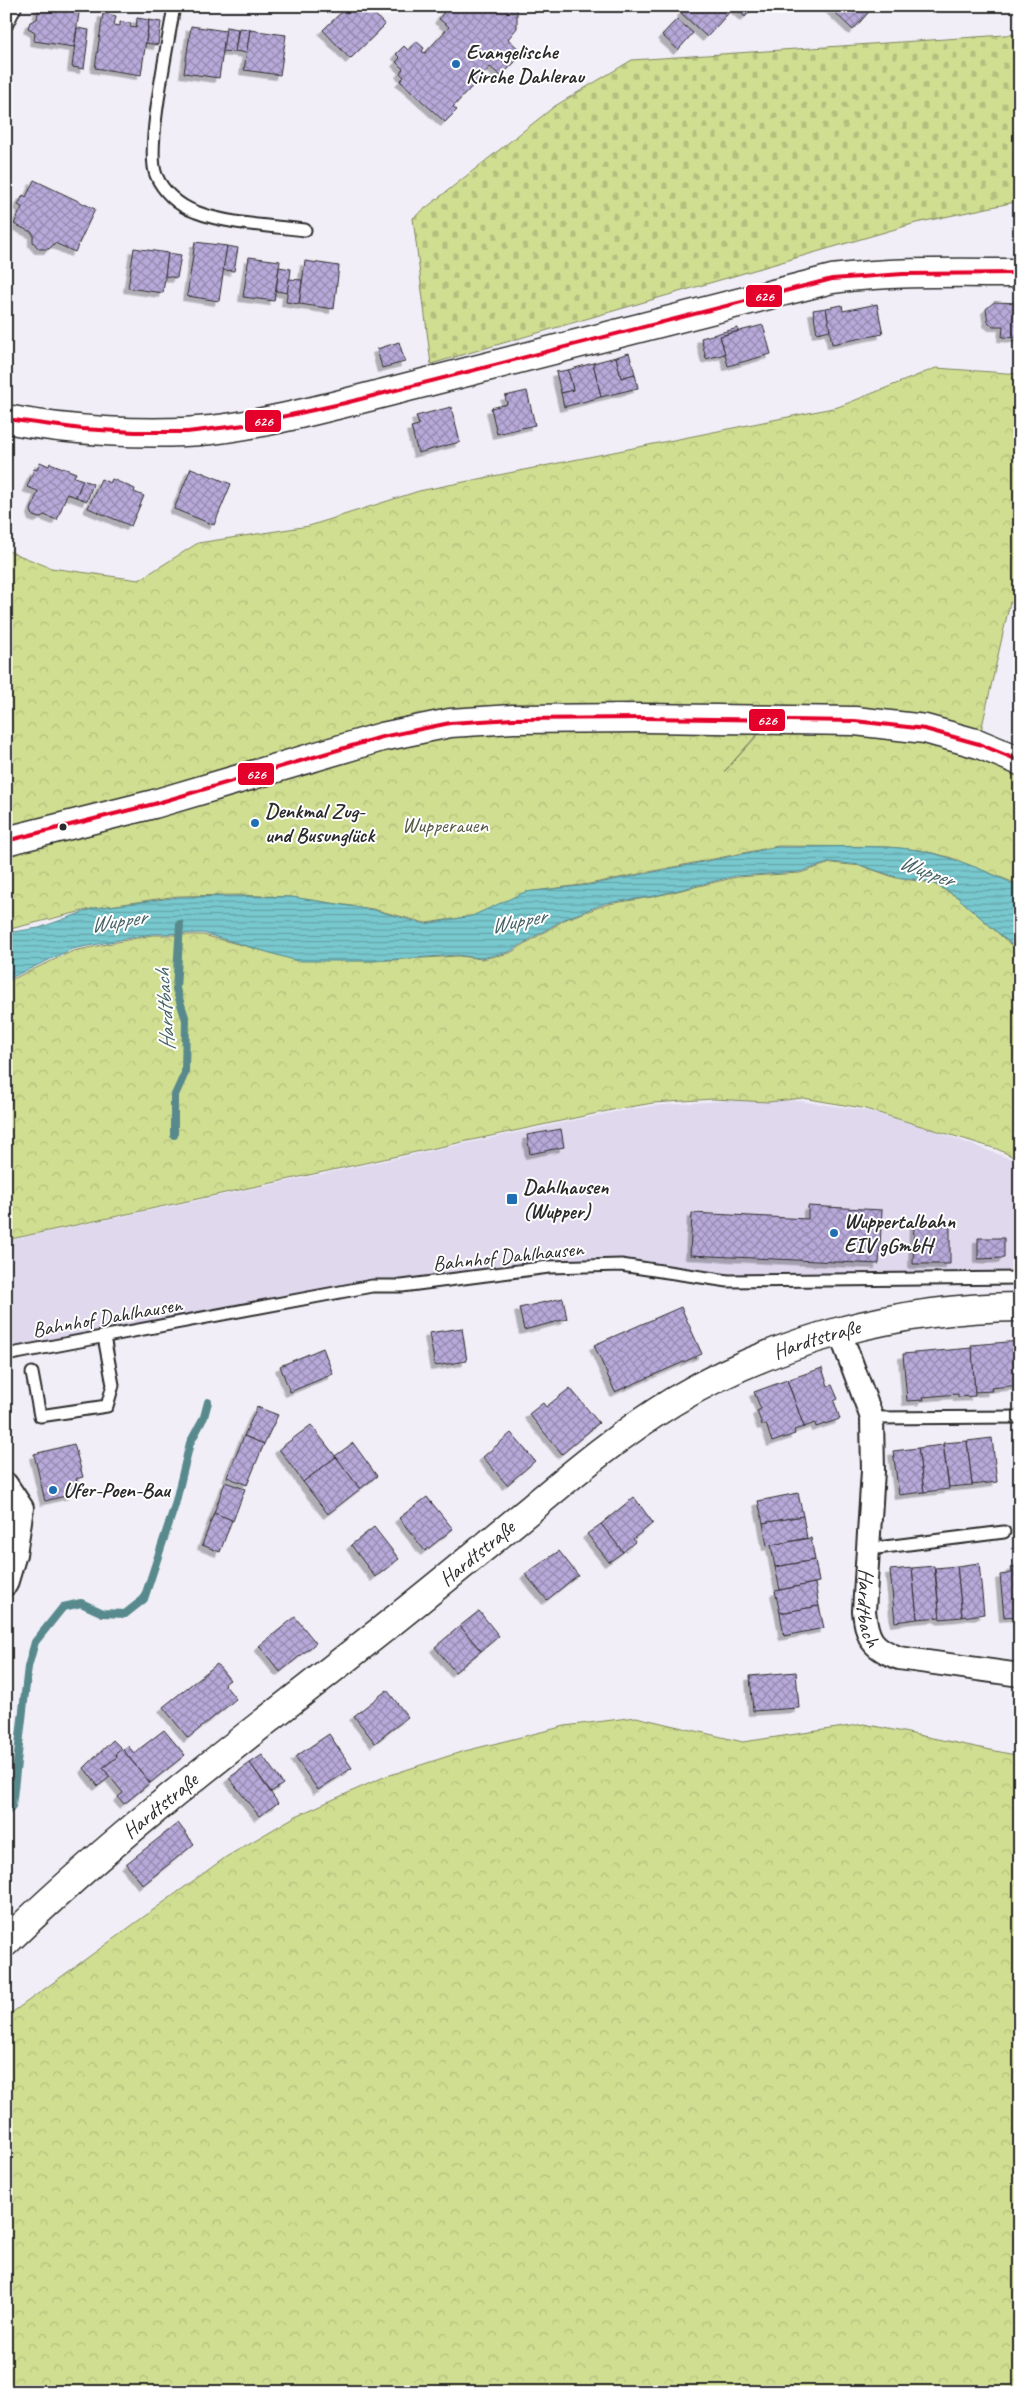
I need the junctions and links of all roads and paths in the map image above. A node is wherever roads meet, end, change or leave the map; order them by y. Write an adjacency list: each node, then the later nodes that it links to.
1 (16, 6): 3 (lane)
2 (174, 6): 4 (lane)
3 (6, 26)
4 (305, 230)
5 (1020, 273): 6 (main road)
6 (10, 418)
7 (1020, 761): 8 (main road)
8 (6, 841)
9 (1020, 1278): 12 (lane, Bahnhof Dahlhausen)
10 (1020, 1307): 11 (main road, Hardtstraße)
11 (839, 1330): 16 (street, Hardtbach); 22 (main road, Hardtstraße)
12 (104, 1337): 13 (lane, Bahnhof Dahlhausen); 14 (lane)
13 (6, 1355)
14 (32, 1373)
15 (1020, 1417): 16 (lane)
16 (872, 1418): 19 (street, Hardtbach)
17 (6, 1484): 20 (street)
18 (1004, 1532): 19 (lane)
19 (869, 1549): 21 (street, Hardtbach)
20 (6, 1584)
21 (1020, 1675)
22 (6, 1942)

